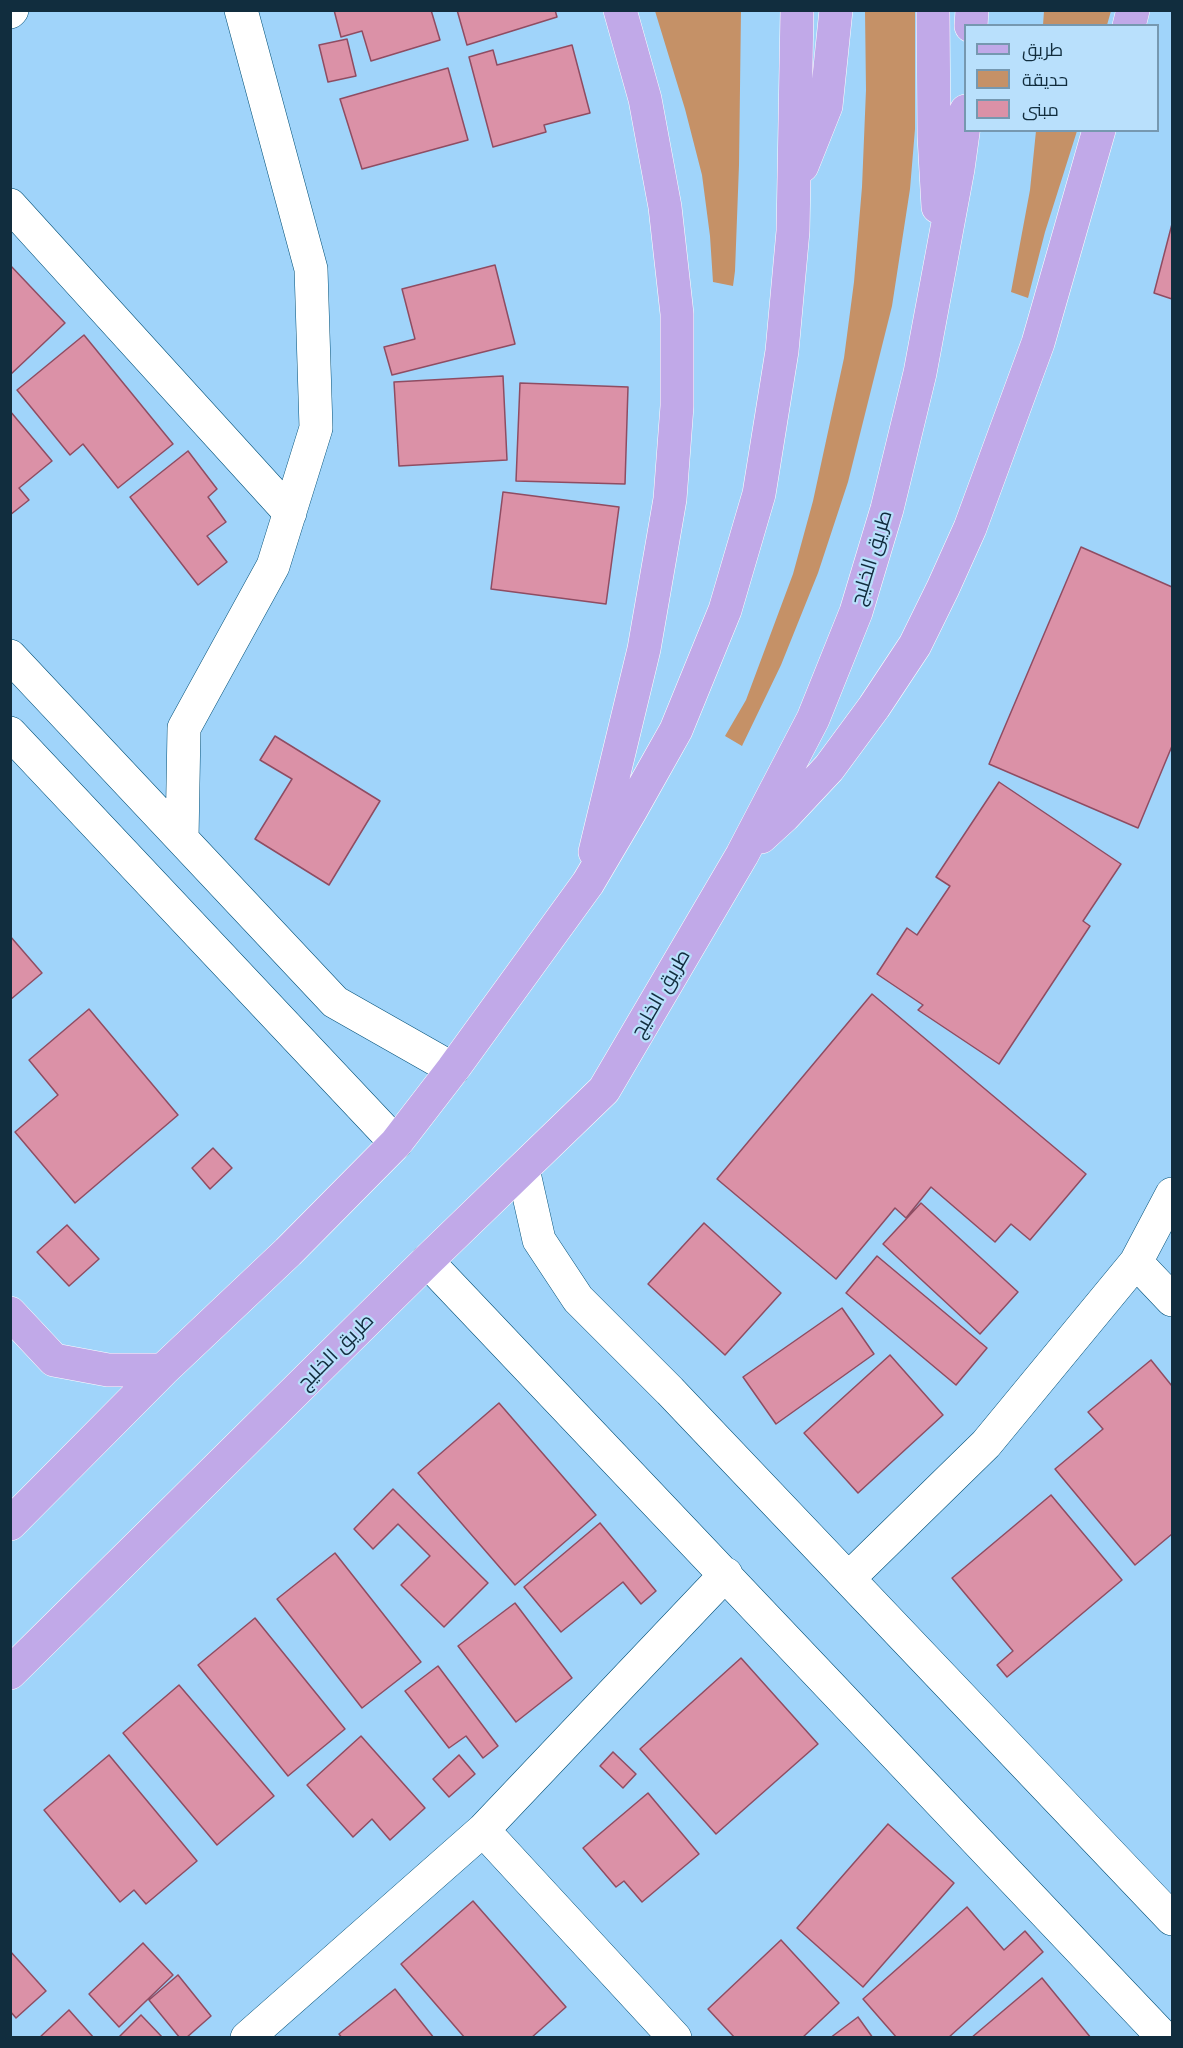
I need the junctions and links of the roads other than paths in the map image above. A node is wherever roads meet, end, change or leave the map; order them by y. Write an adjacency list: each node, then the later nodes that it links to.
1 (241, 10): 11 (street)
2 (620, 10): 16 (main road)
3 (797, 10): 8 (main road)
4 (836, 10): 8 (main road)
5 (933, 10): 10 (main road)
6 (964, 126): 10 (main road, طريق الخليج)
7 (1098, 132): 15 (main road)
8 (794, 187): 16 (main road)
9 (10, 205): 11 (street)
10 (941, 260): 15 (main road, طريق الخليج)
11 (290, 513): 14 (street)
12 (10, 656): 14 (street)
13 (10, 734): 18 (street)
14 (182, 839): 17 (street)
15 (742, 855): 19 (main road, طريق الخليج)
16 (588, 883): 17 (main road)
17 (453, 1069): 18 (main road)
18 (396, 1143): 25 (main road)
19 (523, 1169): 21 (main road, طريق الخليج); 28 (street)
20 (1173, 1194): 22 (street)
21 (427, 1261): 27 (street); 29 (main road, طريق الخليج)
22 (1136, 1262): 23 (street); 28 (street)
23 (1173, 1300)
24 (10, 1313): 25 (main road)
25 (163, 1370): 26 (main road)
26 (10, 1524)
27 (726, 1574): 30 (street); 34 (street)
28 (849, 1578): 31 (street)
29 (10, 1673)
30 (483, 1830): 32 (street); 33 (street)
31 (1173, 1920)
32 (247, 2037)
33 (675, 2037)
34 (1164, 2037)

